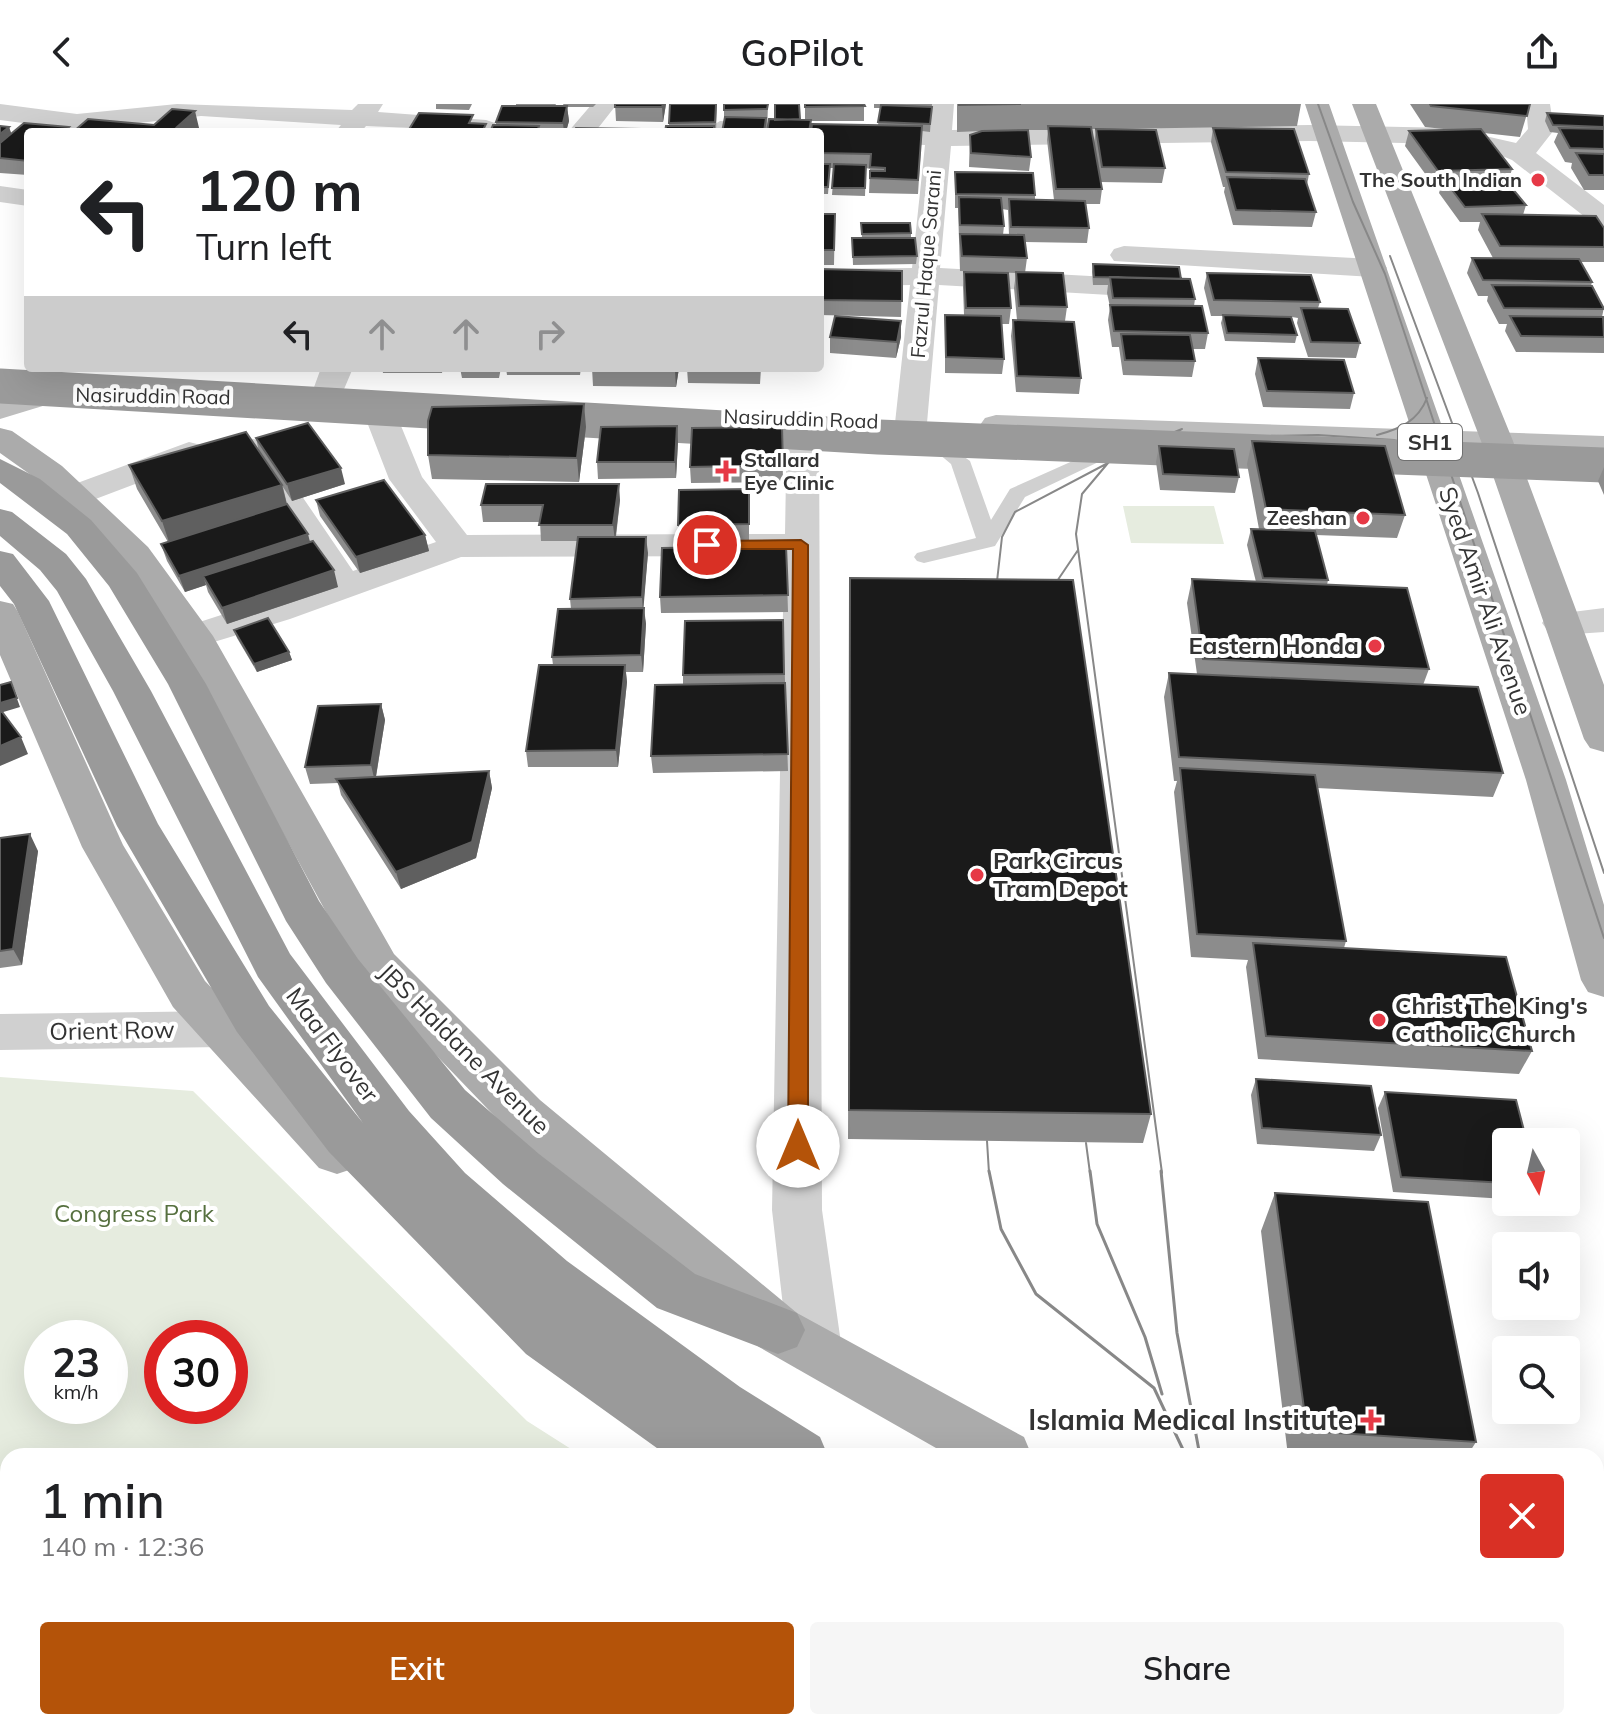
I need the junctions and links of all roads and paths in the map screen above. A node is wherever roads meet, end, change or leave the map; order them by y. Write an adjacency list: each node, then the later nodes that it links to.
1 (605, 104): 10 (street)
2 (942, 104): 14 (street, Fazrul Haque Sarani)
3 (1364, 104): 13 (main road, SH1)
4 (1538, 104): 15 (street)
5 (0, 112): 6 (street)
6 (360, 118): 9 (street)
7 (1322, 119): 13 (street); 14 (street); 20 (main road, Syed Amir Ali Avenue / SH1)
8 (720, 122): 11 (street)
9 (486, 128)
10 (584, 128)
11 (767, 128)
12 (824, 133): 14 (street)
13 (1376, 135): 15 (street); 25 (main road, SH1)
14 (937, 138): 21 (street, Fazrul Haque Sarani)
15 (1521, 154): 18 (street)
16 (0, 194): 17 (street)
17 (24, 197)
18 (1604, 218)
19 (1124, 255): 20 (street)
20 (1373, 268): 24 (main road, Syed Amir Ali Avenue / SH1)
21 (926, 276): 22 (street); 23 (street); 32 (street, Fazrul Haque Sarani)
22 (824, 278)
23 (1127, 287)
24 (1403, 367): 25 (main road); 35 (main road, Syed Amir Ali Avenue / SH1)
25 (1467, 368): 36 (main road, SH1)
26 (336, 372): 28 (street)
27 (0, 386): 38 (highway, bridge)
28 (325, 401): 29 (main road, Nasiruddin Road); 30 (main road, Nasiruddin Road)
29 (376, 404): 31 (main road, Nasiruddin Road); 44 (street)
30 (0, 409)
31 (803, 420): 32 (main road, Nasiruddin Road); 43 (street)
32 (911, 423): 33 (main road, Nasiruddin Road); 42 (lane)
33 (1182, 429): 35 (main road, Nasiruddin Road); 42 (lane)
34 (0, 438): 40 (main road, JBS Haldane Avenue)
35 (1429, 439): 36 (main road, Nasiruddin Road); 53 (main road, Syed Amir Ali Avenue / SH1)
36 (1497, 441): 37 (main road, Nasiruddin Road); 50 (main road, SH1)
37 (1604, 446)
38 (1604, 465)
39 (0, 469): 56 (highway)
40 (73, 496): 47 (street); 51 (main road, JBS Haldane Avenue)
41 (0, 519): 59 (highway, Maa Flyover)
42 (988, 542): 45 (lane)
43 (801, 545): 44 (street); 56 (street)
44 (457, 546): 47 (street)
45 (924, 557)
46 (0, 562): 58 (highway)
47 (345, 587): 51 (street)
48 (0, 612): 54 (main road)
49 (1604, 620): 50 (street)
50 (1561, 623): 52 (main road, SH1)
51 (194, 636): 56 (main road, JBS Haldane Avenue)
52 (1604, 739)
53 (1604, 980)
54 (224, 1029): 55 (street, Orient Row); 57 (main road)
55 (0, 1032)
56 (797, 1340): 60 (main road, JBS Haldane Avenue)
57 (684, 1448)
58 (704, 1448)
59 (787, 1448)
60 (990, 1448)

